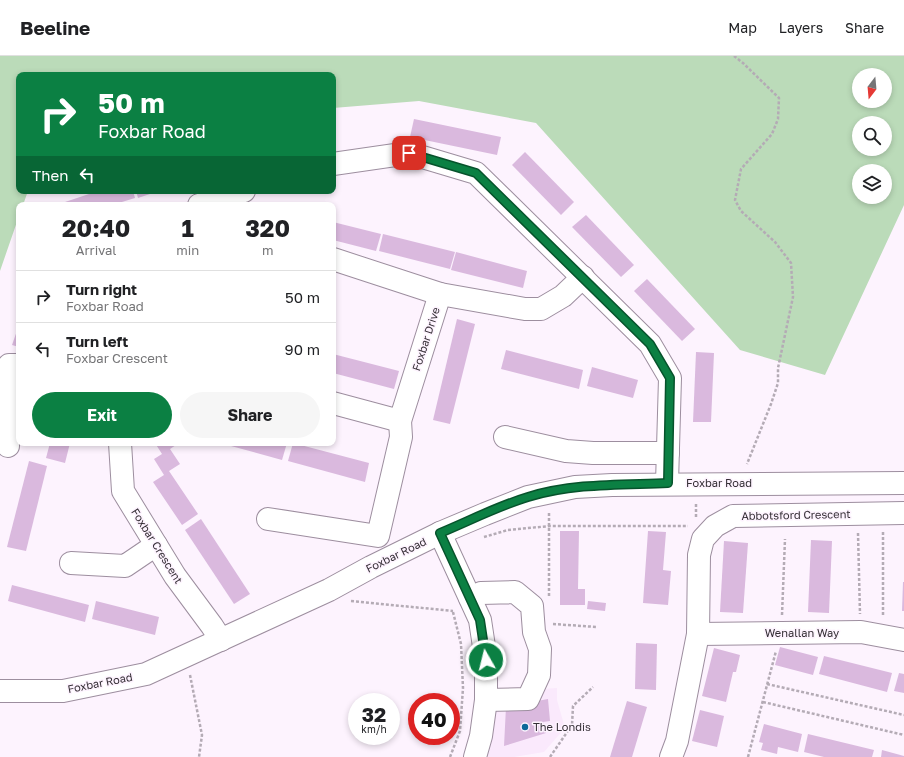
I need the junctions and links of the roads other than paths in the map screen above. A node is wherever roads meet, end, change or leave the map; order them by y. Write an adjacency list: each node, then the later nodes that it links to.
1 (336, 164): 5 (street)
2 (234, 194): 3 (street)
3 (209, 202)
4 (336, 260): 6 (street)
5 (584, 277): 6 (street, Foxbar Drive); 13 (street)
6 (440, 294): 9 (street, Foxbar Drive)
7 (16, 365): 11 (street)
8 (336, 404): 9 (street)
9 (400, 421): 19 (street, Foxbar Drive)
10 (505, 437): 13 (street)
11 (8, 446)
12 (120, 446): 21 (street, Foxbar Crescent)
13 (668, 453): 14 (street)
14 (668, 483): 15 (street, Foxbar Road); 20 (street, Foxbar Road)
15 (868, 483): 16 (street, Foxbar Road); 18 (street)
16 (904, 483)
17 (904, 513): 18 (street, Abbotsford Crescent)
18 (870, 514): 24 (street, Abbotsford Crescent)
19 (268, 519)
20 (440, 533): 23 (street); 25 (street, Foxbar Road)
21 (156, 545): 22 (street); 25 (street, Foxbar Crescent)
22 (71, 563)
23 (458, 604): 28 (street); 28 (street)
24 (698, 634): 26 (street, Wenallan Way); 29 (street, Abbotsford Crescent)
25 (221, 640): 27 (street, Foxbar Road)
26 (904, 640)
27 (0, 691)
28 (486, 700): 30 (street)
29 (673, 756)
30 (476, 757)

